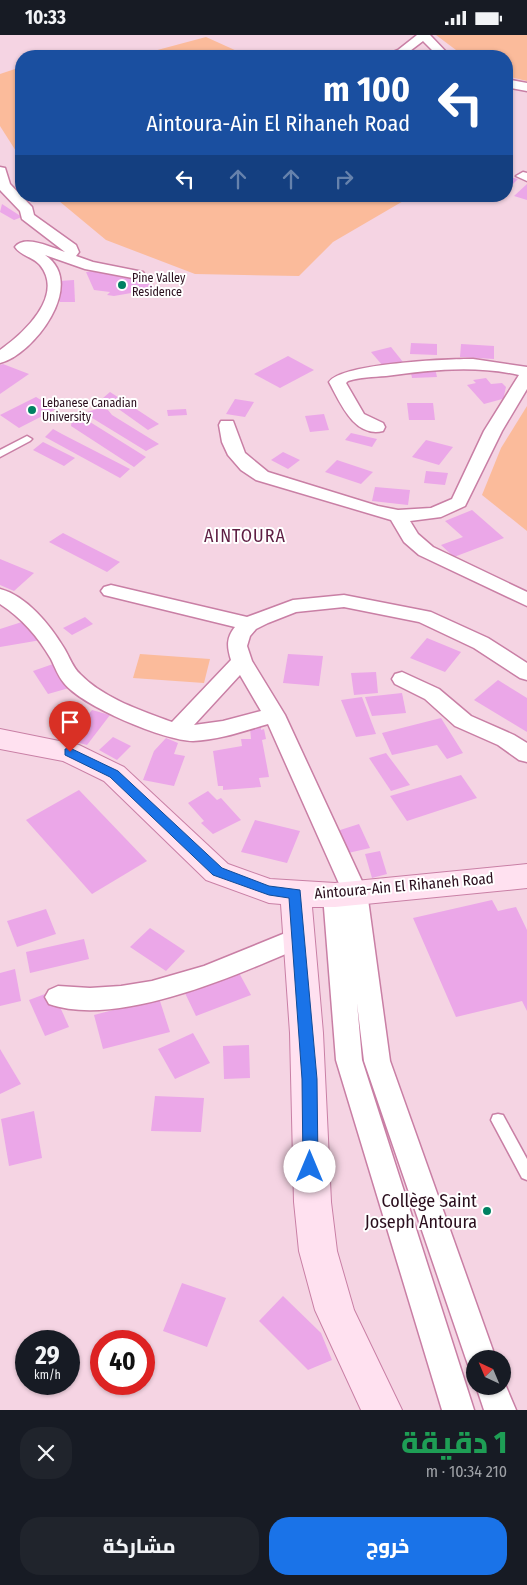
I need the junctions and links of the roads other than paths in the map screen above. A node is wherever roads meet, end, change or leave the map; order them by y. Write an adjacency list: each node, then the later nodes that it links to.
1 (424, 35): 2 (street); 3 (street)
2 (405, 50)
3 (438, 50)
4 (513, 84): 5 (street)
5 (527, 87)
6 (0, 171): 7 (street)
7 (15, 198)
8 (19, 202): 9 (street)
9 (68, 257): 10 (street); 11 (street)
10 (138, 275)
11 (0, 358)
12 (527, 373): 14 (street); 17 (street)
13 (226, 425): 17 (street)
14 (377, 427)
15 (27, 439): 16 (lane)
16 (0, 454)
17 (398, 516): 20 (street)
18 (111, 591): 21 (street)
19 (0, 595): 26 (street)
20 (527, 600)
21 (249, 624): 22 (street); 23 (street)
22 (242, 661): 25 (street); 26 (street)
23 (527, 673)
24 (402, 679): 28 (street)
25 (274, 715): 26 (street); 31 (street)
26 (176, 731)
27 (0, 739): 30 (main road, Aintoura-Ain El Rihaneh Road)
28 (527, 754)
29 (527, 877): 31 (main road, Aintoura-Ain El Rihaneh Road)
30 (296, 893): 31 (main road, Aintoura-Ain El Rihaneh Road); 32 (main road)
31 (345, 893): 36 (street); 39 (street)
32 (300, 937): 33 (street); 38 (main road)
33 (58, 997)
34 (498, 1120): 35 (lane)
35 (527, 1173)
36 (478, 1350)
37 (494, 1395): 40 (street)
38 (382, 1410)
39 (458, 1410)
40 (500, 1410)

